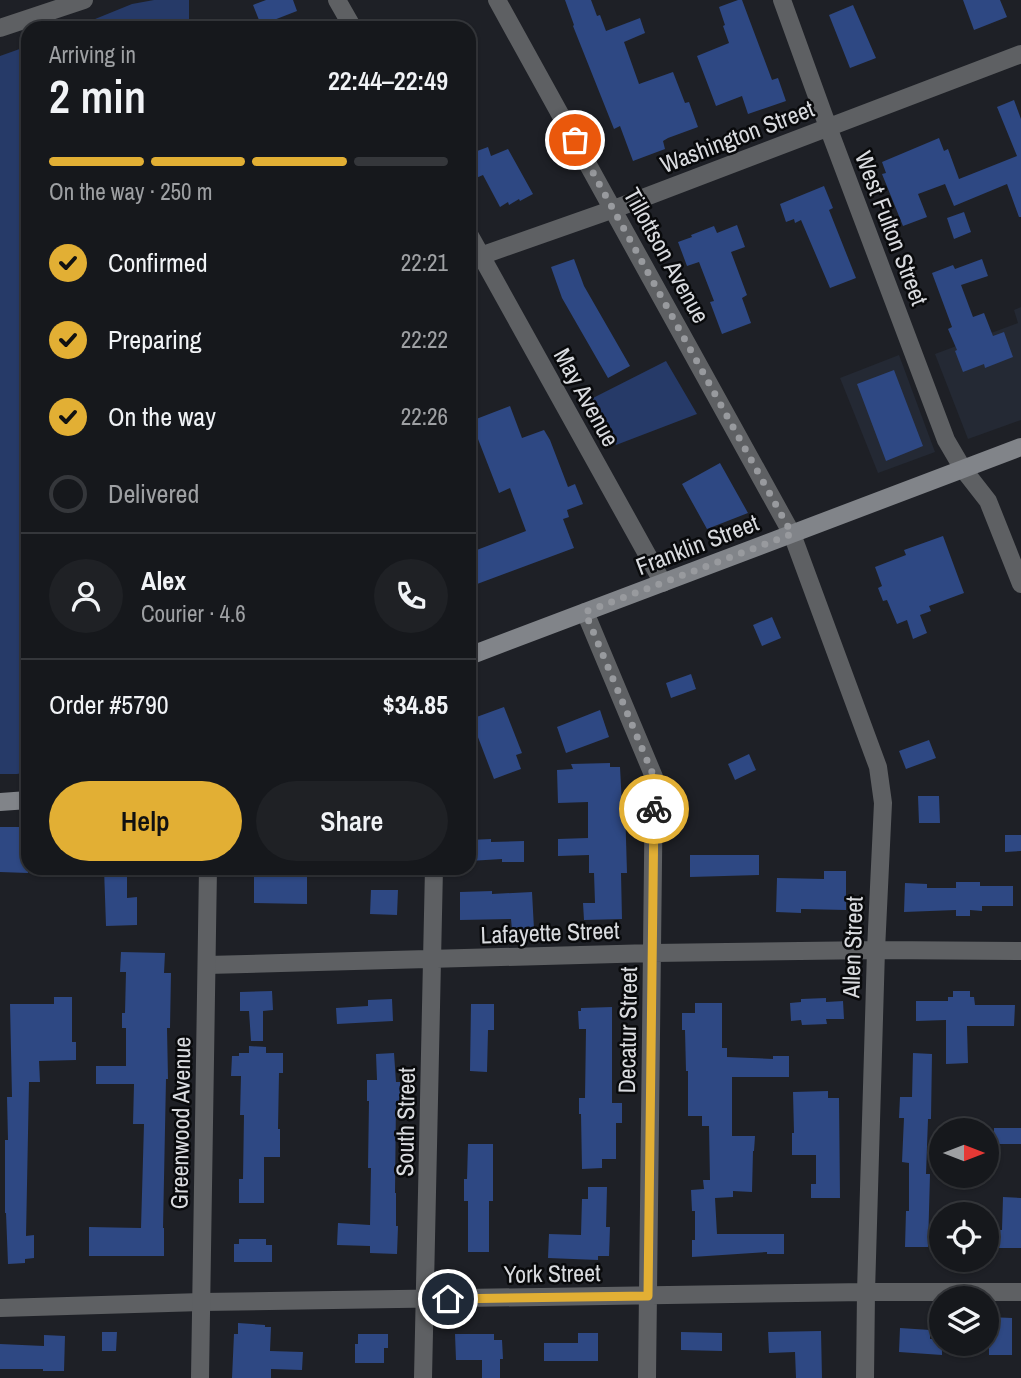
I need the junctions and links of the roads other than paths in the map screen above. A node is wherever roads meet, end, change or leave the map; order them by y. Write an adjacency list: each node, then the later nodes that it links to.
1 (84, 0): 6 (street)
2 (337, 0): 5 (street)
3 (497, 0): 9 (street, Tillottson Avenue)
4 (782, 0): 8 (street, West Fulton Street)
5 (349, 21)
6 (0, 27)
7 (1021, 54): 8 (street, Washington Street)
8 (828, 127): 9 (street, Washington Street); 13 (street, West Fulton Street)
9 (614, 209): 10 (street, Washington Street); 14 (street, Tillottson Avenue)
10 (476, 258)
11 (476, 260): 15 (street, May Avenue)
12 (1021, 447): 13 (main road, Franklin Street)
13 (963, 469): 14 (main road, Franklin Street); 16 (street, West Fulton Street)
14 (792, 534): 15 (main road, Franklin Street); 23 (street, Allen Street)
15 (663, 583): 17 (main road, Franklin Street)
16 (1021, 584)
17 (585, 612): 18 (main road, Franklin Street); 25 (street, Decatur Street)
18 (476, 653)
19 (21, 800): 20 (main road)
20 (0, 802)
21 (208, 875): 27 (street, Greenwood Avenue)
22 (434, 875): 26 (street, South Street)
23 (876, 950): 24 (street, Lafayette Street); 25 (street, Lafayette Street); 28 (street, Allen Street)
24 (1021, 951)
25 (653, 953): 26 (street, Lafayette Street); 30 (street, Decatur Street)
26 (433, 960): 27 (street, Lafayette Street); 31 (street, South Street)
27 (207, 965): 32 (street, Greenwood Avenue)
28 (866, 1292): 29 (street, York Street); 30 (street, York Street); 37 (street, Allen Street)
29 (1021, 1292)
30 (648, 1296): 31 (street, York Street); 36 (street, Decatur Street)
31 (425, 1300): 32 (street, York Street); 35 (street, South Street)
32 (202, 1302): 33 (street, York Street); 34 (street, Greenwood Avenue)
33 (0, 1308)
34 (200, 1378)
35 (423, 1378)
36 (647, 1378)
37 (865, 1378)

